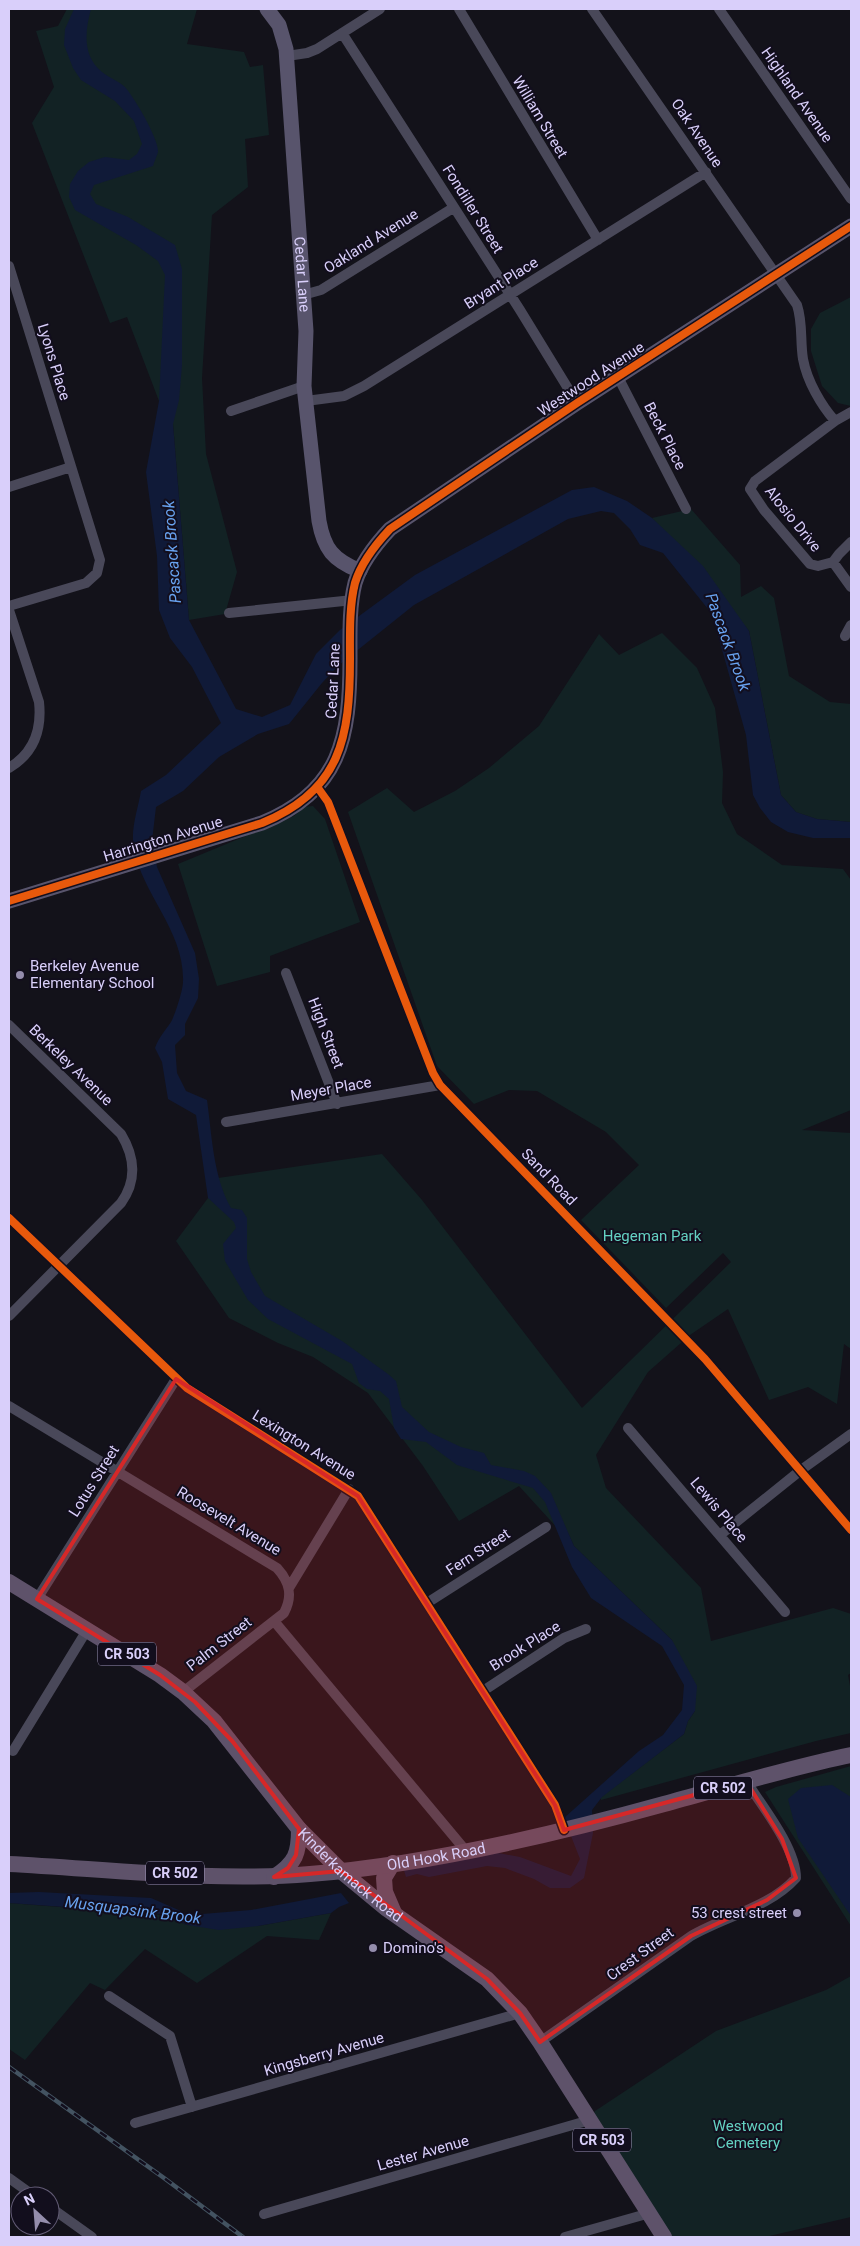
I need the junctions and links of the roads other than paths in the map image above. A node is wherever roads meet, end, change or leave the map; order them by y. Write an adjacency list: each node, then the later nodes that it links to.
1 (267, 9): 7 (street, Cedar Lane)
2 (380, 9): 6 (street)
3 (459, 9): 12 (street, William Street)
4 (592, 9): 8 (street, Oak Avenue)
5 (719, 9): 9 (street, Highland Avenue)
6 (342, 34): 7 (street); 10 (street, Fondiller Street)
7 (287, 56): 16 (street, Cedar Lane)
8 (706, 172): 12 (street, Bryant Place); 14 (street, Oak Avenue)
9 (851, 199)
10 (453, 208): 16 (street, Oakland Avenue); 17 (street, Fondiller Street)
11 (851, 226): 14 (street, Westwood Avenue)
12 (598, 240): 17 (street, Bryant Place)
13 (9, 266): 15 (street, Lyons Place)
14 (776, 276): 18 (street, Westwood Avenue); 24 (street, Oak Avenue)
15 (12, 291): 25 (street, Lyons Place)
16 (303, 295): 19 (street, Cedar Lane)
17 (510, 295): 20 (street, Bryant Place); 21 (street, Fondiller Street)
18 (618, 377): 21 (street, Westwood Avenue); 27 (street, Beck Place)
19 (304, 386): 20 (street, Cedar Lane); 22 (street)
20 (306, 402): 30 (street, Cedar Lane)
21 (577, 403): 30 (street, Westwood Avenue)
22 (231, 411)
23 (851, 412): 24 (street)
24 (835, 421): 29 (street, Alosio Drive)
25 (71, 467): 26 (street); 33 (street, Lyons Place)
26 (9, 486)
27 (686, 509)
28 (851, 542): 29 (street, Alosio Drive)
29 (833, 562): 31 (street, Alosio Drive)
30 (360, 571): 32 (street, Cedar Lane)
31 (851, 587)
32 (353, 600): 35 (street); 39 (street, Cedar Lane)
33 (9, 606)
34 (9, 610): 38 (street)
35 (229, 613)
36 (851, 625): 37 (street)
37 (845, 636)
38 (9, 768)
39 (318, 788): 40 (street, Harrington Avenue); 43 (street, Sand Road)
40 (9, 901)
41 (286, 974): 44 (street, High Street)
42 (9, 1025): 47 (street, Berkeley Avenue)
43 (440, 1085): 44 (street, Meyer Place); 53 (street, Sand Road)
44 (337, 1104): 45 (street, Meyer Place)
45 (226, 1122)
46 (9, 1218): 47 (street, Lexington Avenue)
47 (58, 1266): 48 (street, Berkeley Avenue); 49 (street, Lexington Avenue)
48 (9, 1316)
49 (176, 1379): 54 (street, Lotus Street); 55 (street, Lexington Avenue)
50 (9, 1406): 54 (street, Roosevelt Avenue)
51 (628, 1428): 58 (street, Lewis Place)
52 (851, 1434): 53 (street)
53 (801, 1470): 57 (street, Sand Road); 58 (street)
54 (118, 1472): 60 (street, Roosevelt Avenue); 61 (street, Lotus Street)
55 (349, 1489): 60 (street); 62 (street, Lexington Avenue)
56 (546, 1527): 62 (street, Fern Street)
57 (851, 1530)
58 (720, 1535): 63 (street, Lewis Place)
59 (9, 1582): 61 (main road, Kinderkamack Road / CR 503)
60 (289, 1588): 64 (street)
61 (37, 1599): 66 (main road, Kinderkamack Road / CR 503)
62 (427, 1603): 67 (street, Lexington Avenue)
63 (785, 1612)
64 (274, 1621): 68 (street, Palm Street); 74 (street)
65 (586, 1629): 67 (street, Brook Place)
66 (87, 1630): 68 (main road, Kinderkamack Road / CR 503); 69 (street)
67 (482, 1691): 73 (street, Lexington Avenue)
68 (183, 1692): 72 (main road, Kinderkamack Road / CR 503)
69 (13, 1750)
70 (851, 1755): 71 (main road, Old Hook Road / CR 502)
71 (746, 1781): 73 (main road, Old Hook Road / CR 502); 82 (street, Crest Street)
72 (299, 1828): 77 (main road, Kinderkamack Road / CR 503); 78 (main road)
73 (564, 1830): 74 (main road, Old Hook Road / CR 502)
74 (466, 1851): 75 (main road, Old Hook Road / CR 502)
75 (393, 1863): 77 (main road, Old Hook Road / CR 502); 79 (main road)
76 (9, 1864): 78 (main road, Old Hook Road / CR 502)
77 (341, 1871): 78 (main road, Old Hook Road / CR 502); 79 (main road, Kinderkamack Road / CR 503)
78 (274, 1877)
79 (395, 1915): 81 (main road, Kinderkamack Road / CR 503)
80 (110, 1996): 83 (street)
81 (520, 2013): 82 (main road, Kinderkamack Road / CR 503); 83 (street, Kingsberry Avenue)
82 (540, 2042): 84 (main road, Kinderkamack Road / CR 503)
83 (192, 2107): 85 (street, Kingsberry Avenue)
84 (590, 2120): 86 (main road, Kinderkamack Road / CR 503); 88 (street, Lester Avenue)
85 (136, 2123)
86 (650, 2212): 90 (street); 91 (main road, Kinderkamack Road / CR 503)
87 (60, 2214): 89 (street)
88 (264, 2214)
89 (92, 2237)
90 (565, 2237)
91 (664, 2237)

